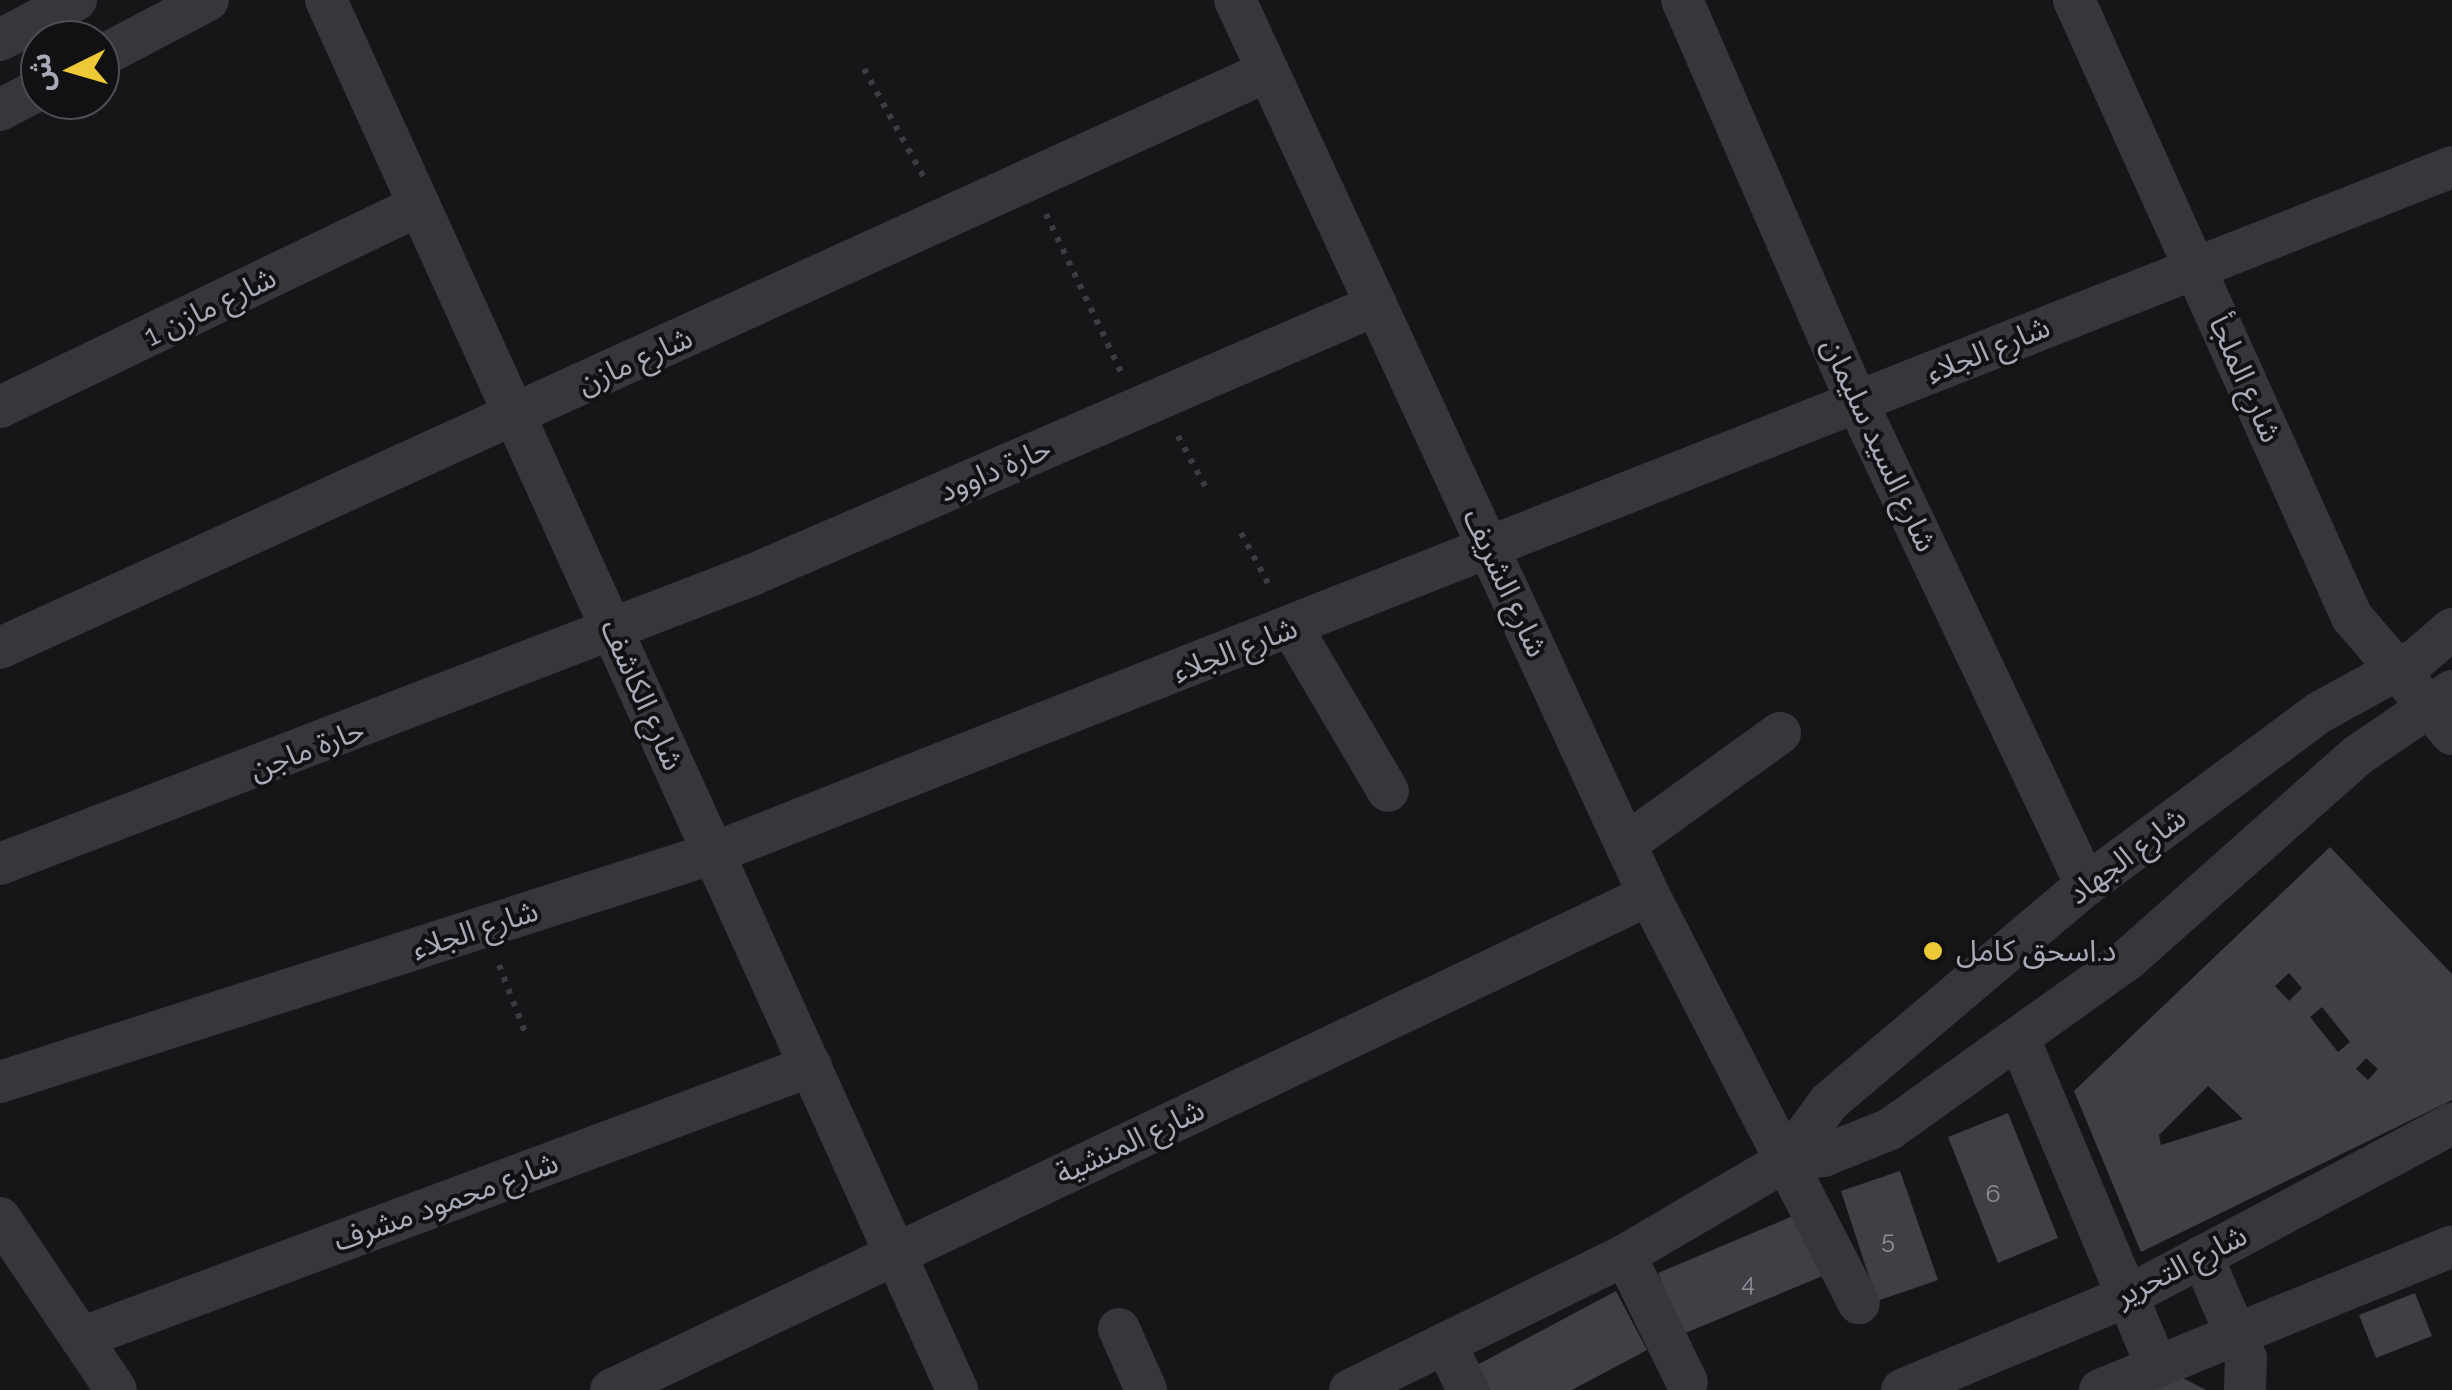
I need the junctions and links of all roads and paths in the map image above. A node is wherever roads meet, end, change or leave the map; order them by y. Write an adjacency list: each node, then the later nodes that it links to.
1 (76, 0): 7 (street)
2 (208, 0): 8 (street)
3 (326, 0): 13 (street, شارع الكاشف)
4 (1235, 0): 10 (street, شارع الشريف)
5 (1682, 0): 17 (street, شارع السيد سليمان)
6 (2074, 0): 15 (street, شارع الملجأ)
7 (0, 40)
8 (120, 47)
9 (864, 70): 14 (path)
10 (1268, 71): 12 (street, شارع مازن); 16 (street, شارع الشريف)
11 (2452, 167): 15 (street, شارع الجلاء)
12 (1031, 181): 14 (street, شارع مازن); 18 (path)
13 (419, 204): 19 (street, شارع مازن 1); 20 (street, شارع الكاشف)
14 (948, 219): 20 (street, شارع مازن)
15 (2195, 268): 17 (street, شارع الجلاء); 28 (street, شارع الملجأ)
16 (1376, 305): 18 (street, حارة داوود); 23 (street, شارع الشريف)
17 (1857, 402): 23 (street, شارع الجلاء); 35 (street, شارع السيد سليمان)
18 (1148, 404): 21 (path); 26 (street, حارة داوود)
19 (0, 407)
20 (516, 415): 26 (street, شارع الكاشف); 27 (street, شارع مازن)
21 (1204, 486)
22 (1242, 533): 24 (path)
23 (1488, 547): 24 (street, شارع الجلاء); 32 (street, شارع الشريف)
24 (1292, 628): 31 (street); 33 (street, شارع الجلاء)
25 (2452, 629): 28 (street, شارع الجهاد)
26 (612, 630): 33 (street, شارع الكاشف); 34 (street, حارة ماجن)
27 (0, 648)
28 (2393, 673): 29 (street, شارع الملجأ); 35 (street, شارع الجهاد)
29 (2444, 712): 39 (street, شارع الجهاد)
30 (1780, 733): 32 (street)
31 (1388, 791)
32 (1626, 844): 36 (street, شارع الشريف)
33 (714, 853): 37 (street, شارع الجلاء); 40 (street, شارع الكاشف)
34 (0, 864)
35 (2086, 885): 43 (street, شارع الجهاد)
36 (1649, 895): 43 (street, شارع الشريف); 46 (street, شارع المنشية)
37 (484, 927): 38 (path); 41 (street, شارع الجلاء)
38 (525, 1032)
39 (2020, 1041): 43 (street, شارع الجهاد); 49 (street)
40 (810, 1066): 46 (street, شارع الكاشف); 53 (street, شارع محمود مشرف)
41 (0, 1082)
42 (2452, 1124): 48 (street, شارع التحرير)
43 (1788, 1160): 47 (street, شارع الجهاد); 50 (street, شارع الشريف)
44 (0, 1218): 53 (street)
45 (2452, 1246): 52 (street)
46 (896, 1254): 58 (street, شارع المنشية); 59 (street, شارع الكاشف)
47 (1626, 1255): 54 (street, شارع الجهاد); 56 (street)
48 (2202, 1256): 49 (street, شارع التحرير); 52 (street)
49 (2128, 1296): 55 (street); 63 (street, شارع التحرير)
50 (1859, 1303)
51 (1119, 1329): 60 (street)
52 (2239, 1334): 55 (street); 65 (street)
53 (81, 1338): 57 (street)
54 (1446, 1346): 61 (street, شارع الجهاد); 62 (street)
55 (2157, 1367): 64 (street)
56 (1687, 1382)
57 (116, 1390)
58 (610, 1390)
59 (958, 1390)
60 (1146, 1390)
61 (1350, 1390)
62 (1468, 1390)
63 (1902, 1390)
64 (2100, 1390)
65 (2244, 1390)

